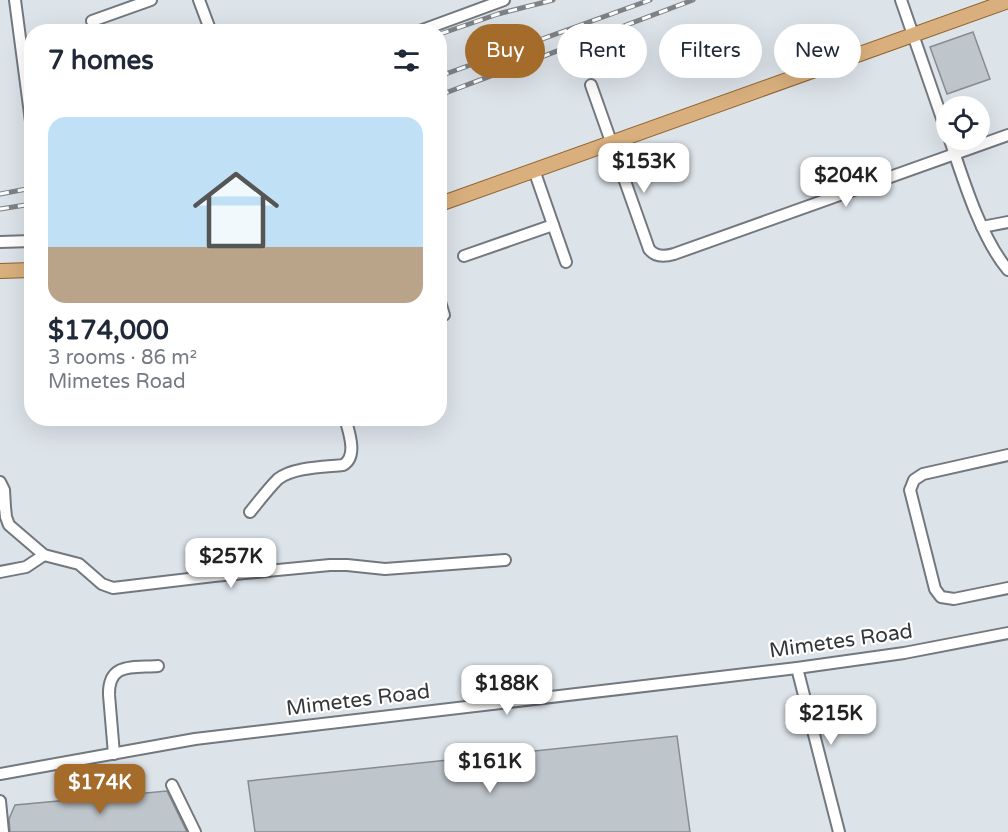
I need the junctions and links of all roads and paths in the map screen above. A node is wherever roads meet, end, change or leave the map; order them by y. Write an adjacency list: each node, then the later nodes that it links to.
1 (15, 0): 11 (street)
2 (151, 0): 7 (street)
3 (199, 0): 8 (street)
4 (504, 0): 9 (street)
5 (901, 0): 10 (street)
6 (1008, 1): 10 (main road)
7 (92, 21)
8 (207, 24)
9 (439, 24)
10 (914, 35): 13 (street); 15 (main road)
11 (24, 68)
12 (591, 85): 15 (street)
13 (936, 100)
14 (1008, 135): 17 (street)
15 (611, 142): 17 (street); 18 (main road)
16 (953, 150): 17 (street)
17 (954, 154): 22 (street)
18 (534, 170): 19 (main road); 21 (street)
19 (447, 201)
20 (1008, 222): 22 (street)
21 (553, 225): 25 (street); 26 (street)
22 (982, 227): 28 (street)
23 (24, 241): 24 (street)
24 (0, 242)
25 (464, 256)
26 (566, 262)
27 (24, 270): 29 (main road)
28 (1008, 270)
29 (0, 271)
30 (347, 426): 34 (street)
31 (1008, 455): 38 (street)
32 (0, 482): 33 (street)
33 (2, 505): 35 (street)
34 (250, 512)
35 (44, 555): 36 (street); 37 (street)
36 (504, 560)
37 (0, 572)
38 (1008, 588)
39 (1008, 633): 41 (street, Mimetes Road)
40 (158, 666): 42 (street)
41 (797, 668): 42 (street, Mimetes Road); 48 (street)
42 (114, 754): 43 (street, Mimetes Road)
43 (0, 774)
44 (172, 785): 47 (street)
45 (0, 801): 46 (street)
46 (3, 832)
47 (195, 832)
48 (839, 832)

